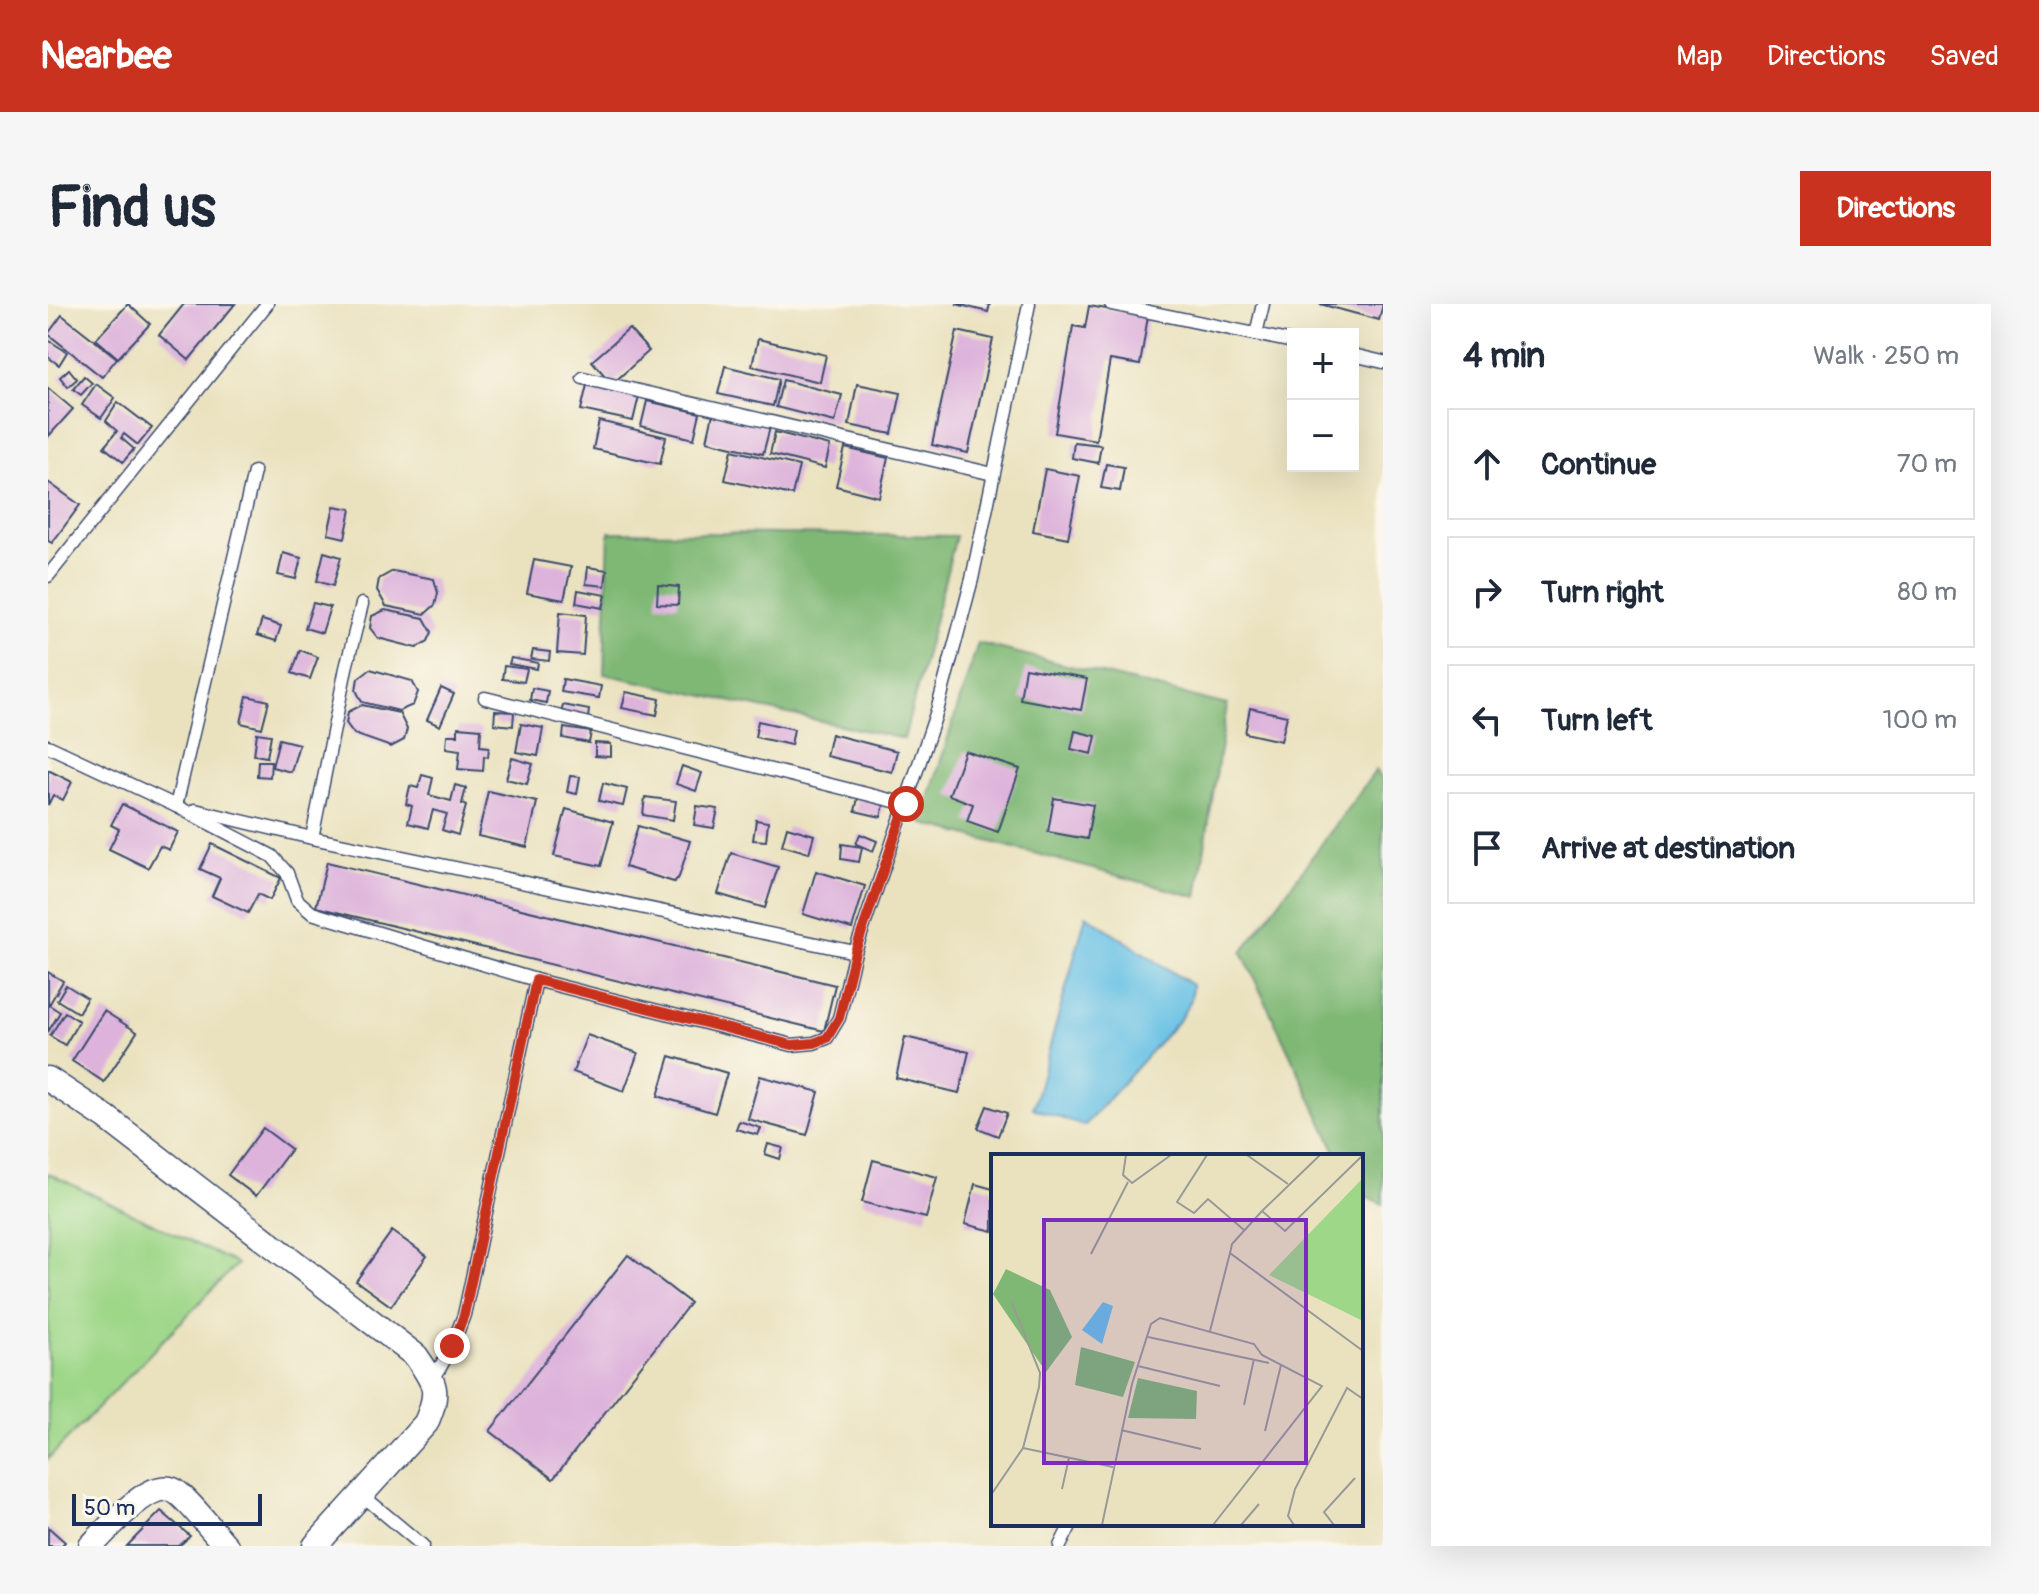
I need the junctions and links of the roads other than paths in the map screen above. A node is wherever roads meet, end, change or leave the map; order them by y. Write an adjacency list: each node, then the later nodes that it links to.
1 (267, 304): 12 (lane)
2 (1029, 304): 11 (lane)
3 (1111, 304): 5 (lane)
4 (1263, 304): 5 (lane)
5 (1256, 334): 6 (lane)
6 (1287, 341)
7 (1359, 356): 8 (lane)
8 (1383, 362)
9 (583, 378): 11 (lane)
10 (254, 472): 17 (lane)
11 (993, 474): 16 (lane)
12 (48, 576)
13 (362, 604): 18 (lane)
14 (485, 698): 16 (lane)
15 (48, 746): 17 (lane)
16 (906, 804): 19 (lane)
17 (176, 806): 18 (lane); 20 (lane)
18 (312, 838): 19 (lane)
19 (855, 952): 20 (lane)
20 (536, 980): 22 (lane)
21 (48, 1079): 22 (street)
22 (433, 1380): 23 (street)
23 (362, 1495): 27 (street); 28 (lane)
24 (1070, 1526): 29 (lane)
25 (91, 1546): 26 (street)
26 (226, 1546)
27 (315, 1546)
28 (423, 1546)
29 (1060, 1546)

